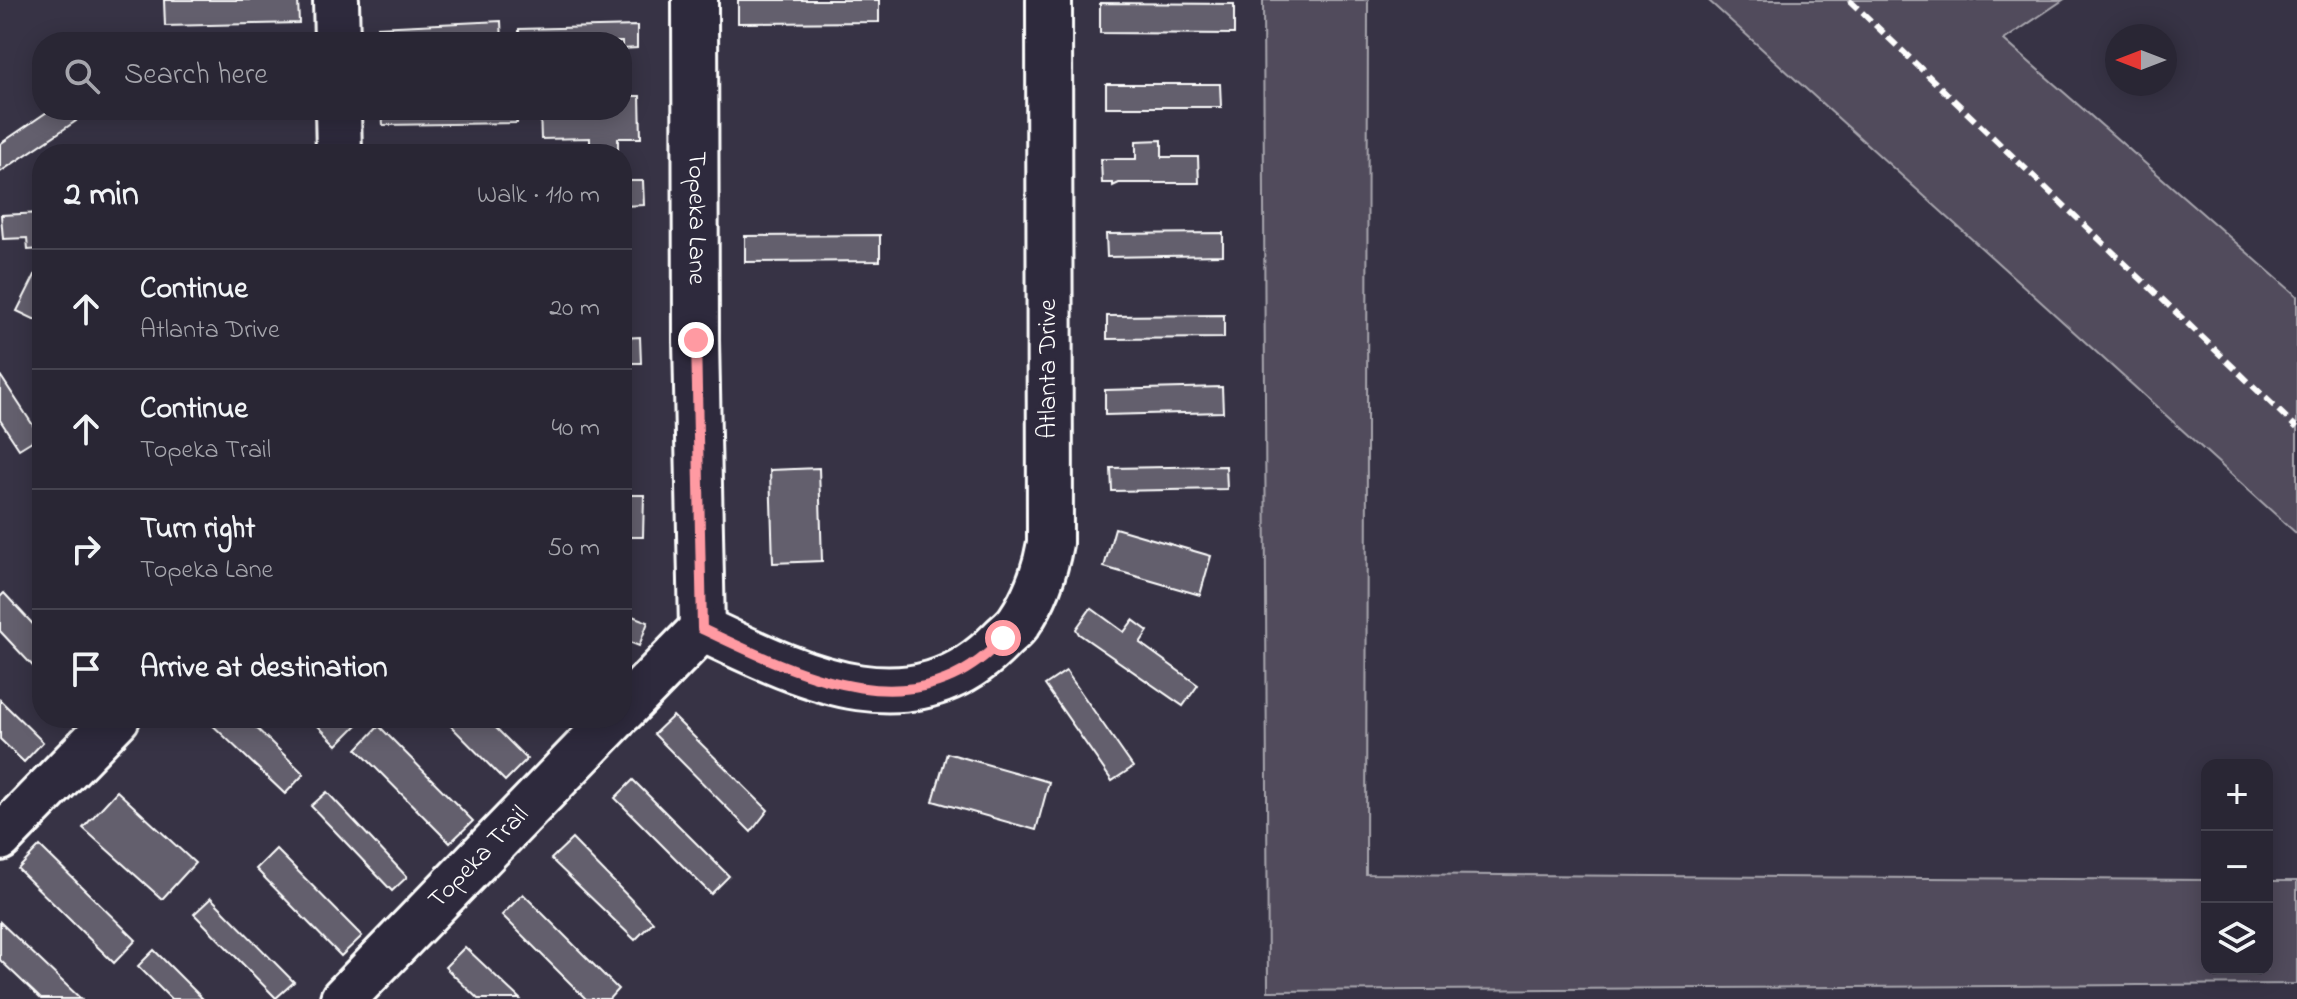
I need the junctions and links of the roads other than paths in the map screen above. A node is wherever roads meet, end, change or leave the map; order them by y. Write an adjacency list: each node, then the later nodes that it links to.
1 (336, 0): 4 (street)
2 (695, 0): 7 (street, Topeka Lane)
3 (1049, 0): 7 (street, Atlanta Drive)
4 (337, 32)
5 (338, 120): 6 (street)
6 (339, 144)
7 (702, 629): 8 (street)
8 (632, 701)
9 (107, 728): 11 (street)
10 (605, 728): 12 (street, Topeka Trail)
11 (0, 838)
12 (343, 999)

